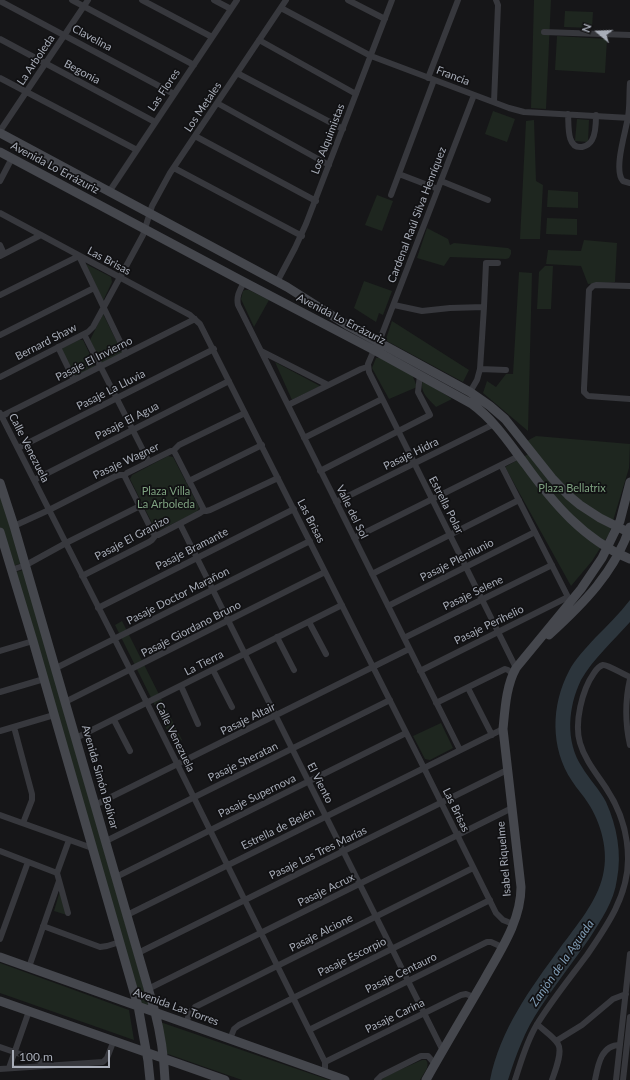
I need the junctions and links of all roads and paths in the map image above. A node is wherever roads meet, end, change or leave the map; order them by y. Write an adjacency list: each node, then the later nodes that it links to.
1 (72, 0): 12 (street)
2 (88, 0): 12 (street, La Arboleda)
3 (142, 0): 19 (street)
4 (214, 0): 14 (street)
5 (237, 0): 14 (street, Las Flores)
6 (286, 0): 13 (street, Los Metales)
7 (348, 0): 15 (street)
8 (392, 0): 15 (street, Los Alquimistas)
9 (458, 0): 27 (street)
10 (496, 0): 33 (street)
11 (0, 1): 18 (street, Clavelina)
12 (84, 6): 18 (street, La Arboleda); 24 (street)
13 (281, 8): 21 (street, Los Metales); 22 (street, Francia)
14 (231, 9): 19 (street, Las Flores)
15 (384, 19): 22 (street, Los Alquimistas)
16 (544, 32): 17 (street)
17 (630, 35)
18 (65, 36): 23 (street, La Arboleda); 30 (street, Clavelina)
19 (212, 38): 24 (street, Las Flores)
20 (0, 39): 23 (street, Begonia)
21 (259, 40): 25 (street, Los Metales); 31 (street)
22 (371, 56): 27 (street, Francia); 31 (street, Los Alquimistas)
23 (46, 64): 29 (street, La Arboleda); 38 (street, Begonia)
24 (194, 65): 30 (street, Las Flores)
25 (238, 73): 34 (street, Los Metales); 39 (street)
26 (0, 78): 29 (street)
27 (431, 79): 32 (street, Francia); 47 (street)
28 (630, 82): 37 (street)
29 (26, 92): 40 (street, La Arboleda); 42 (street)
30 (174, 94): 38 (street, Las Flores)
31 (356, 94): 39 (street, Los Alquimistas)
32 (474, 95): 33 (street, Francia); 49 (street, Cardenal Raúl Silva Henríquez)
33 (494, 102): 35 (street, Francia)
34 (217, 103): 41 (street, Los Metales); 45 (street)
35 (568, 114): 36 (street, Francia); 36 (street)
36 (596, 115): 37 (street, Francia)
37 (629, 117): 50 (street)
38 (155, 122): 42 (street, Las Flores)
39 (343, 129): 45 (street, Los Alquimistas)
40 (0, 132): 52 (main road, Avenida Lo Errázuriz)
41 (196, 136): 46 (street, Los Metales); 55 (street)
42 (136, 150): 52 (street, Las Flores)
43 (0, 152): 44 (main road, Avenida Lo Errázuriz)
44 (12, 158): 48 (street); 58 (main road, Avenida Lo Errázuriz)
45 (329, 165): 55 (street, Los Alquimistas)
46 (174, 168): 57 (street, Los Metales); 60 (street)
47 (399, 174): 51 (street); 53 (street)
48 (0, 181)
49 (441, 181): 51 (street, Cardenal Raúl Silva Henríquez); 54 (street)
50 (630, 184)
51 (438, 189): 71 (street, Cardenal Raúl Silva Henríquez)
52 (109, 192): 57 (main road, Avenida Lo Errázuriz)
53 (391, 195)
54 (488, 200)
55 (316, 201): 60 (street, Los Alquimistas)
56 (0, 214): 59 (street, Las Brisas)
57 (150, 214): 58 (street, Los Metales); 67 (main road, Avenida Lo Errázuriz)
58 (145, 230): 65 (street, Los Metales); 66 (main road, Avenida Lo Errázuriz)
59 (41, 235): 62 (street); 63 (street, Las Brisas)
60 (302, 236): 67 (street, Los Alquimistas)
61 (0, 245): 62 (street)
62 (2, 255)
63 (79, 256): 65 (street, Las Brisas); 69 (street); 70 (street)
64 (498, 264): 72 (street)
65 (120, 278): 73 (street, Bernard Shaw); 74 (street, Las Brisas)
66 (244, 282): 77 (main road, Avenida Lo Errázuriz); 80 (street, Valle del Sol)
67 (277, 282): 77 (main road, Avenida Lo Errázuriz)
68 (630, 286): 93 (street)
69 (94, 288): 73 (street); 76 (street)
70 (0, 296)
71 (394, 305): 72 (street); 77 (street, Cardenal Raúl Silva Henríquez)
72 (484, 307): 84 (street)
73 (104, 308): 75 (street, Bernard Shaw); 81 (street)
74 (195, 319): 79 (street, Las Brisas); 81 (street, Pasaje El Invierno)
75 (84, 334): 78 (street, Bernard Shaw); 82 (street)
76 (0, 335)
77 (377, 346): 83 (street); 86 (main road, Avenida Lo Errázuriz); 91 (main road, Avenida Lo Errázuriz)
78 (58, 348): 87 (street, Bernard Shaw); 88 (street)
79 (214, 349): 89 (street, Las Brisas); 92 (street, Pasaje La Lluvia)
80 (261, 351): 90 (street); 95 (street, Valle del Sol)
81 (126, 354): 82 (street, Pasaje El Invierno)
82 (100, 367): 88 (street, Pasaje El Invierno); 92 (street)
83 (367, 367): 90 (street); 94 (street, Estrella Polar)
84 (480, 369): 85 (street); 91 (street)
85 (506, 370)
86 (420, 375): 98 (main road, Avenida Lo Errázuriz); 100 (street)
87 (0, 377)
88 (74, 380): 97 (street, Pasaje El Invierno)
89 (229, 381): 96 (street, Las Brisas); 99 (street, Pasaje El Agua)
90 (328, 385): 95 (street)
91 (470, 392): 125 (main road, Avenida Lo Errázuriz)
92 (116, 398): 99 (street); 103 (street, Pasaje La Lluvia)
93 (630, 398)
94 (382, 399): 100 (street, Estrella Polar); 101 (street)
95 (288, 405): 101 (street, Valle del Sol)
96 (245, 413): 102 (street, Las Brisas); 104 (street, Pasaje Wagner)
97 (1, 414): 103 (street, Calle Venezuela)
98 (494, 424): 105 (main road, Avenida Lo Errázuriz); 107 (street, Pasaje Hidra)
99 (132, 430): 106 (street); 112 (street, Pasaje El Agua)
100 (398, 431): 107 (street, Estrella Polar); 109 (street)
101 (304, 438): 109 (street, Valle del Sol)
102 (262, 445): 111 (street, Las Brisas); 113 (street)
103 (18, 448): 112 (street, Calle Venezuela)
104 (173, 451): 106 (street, Pasaje Wagner); 113 (street)
105 (519, 456): 108 (street); 134 (main road, Avenida Lo Errázuriz)
106 (149, 462): 110 (street, Pasaje Wagner)
107 (414, 464): 116 (street, Estrella Polar); 118 (street, Pasaje Hidra)
108 (501, 465): 116 (street); 117 (street)
109 (320, 471): 118 (street, Valle del Sol)
110 (125, 475): 119 (street); 121 (street, Pasaje Wagner)
111 (278, 478): 120 (street, Las Brisas); 122 (street, Pasaje El Granizo)
112 (34, 480): 121 (street, Calle Venezuela)
113 (189, 481): 122 (street)
114 (630, 482): 125 (main road, Isabel Riquelme)
115 (0, 483): 124 (main road, Avenida Simón Bolívar)
116 (432, 499): 130 (street, Estrella Polar); 131 (street)
117 (519, 500): 128 (street); 130 (street)
118 (336, 502): 131 (street, Valle del Sol)
119 (140, 506): 129 (street); 133 (street)
120 (294, 509): 132 (street, Las Brisas); 136 (street, Pasaje Bramante)
121 (49, 510): 124 (street, Pasaje Wagner); 133 (street, Calle Venezuela)
122 (203, 511): 123 (street, Pasaje El Granizo)
123 (180, 524): 129 (street, Pasaje El Granizo); 136 (street, El Viento)
124 (14, 526): 138 (main road, Avenida Simón Bolívar)
125 (618, 527): 126 (main road, Avenida Lo Errázuriz); 134 (main road, Isabel Riquelme)
126 (629, 530): 135 (main road, Isabel Riquelme)
127 (0, 532): 141 (main road)
128 (535, 532): 139 (street); 140 (street, Pasaje Plenilunio)
129 (156, 535): 144 (street, Pasaje El Granizo)
130 (450, 535): 140 (street, Estrella Polar); 143 (street)
131 (354, 538): 143 (street, Valle del Sol)
132 (310, 541): 142 (street, Las Brisas); 145 (street, Pasaje Doctor Marañon)
133 (66, 543): 138 (street); 144 (street, Calle Venezuela)
134 (608, 548): 135 (main road, Avenida Lo Errázuriz); 146 (main road, Isabel Riquelme)
135 (618, 554): 137 (main road, Avenida Lo Errázuriz); 158 (main road, Isabel Riquelme)
136 (197, 558): 145 (street, El Viento); 150 (street, Pasaje Bramante)
137 (630, 559)
138 (26, 565): 141 (street); 163 (main road, Avenida Simón Bolívar)
139 (552, 565): 146 (street); 147 (street, Pasaje Selene)
140 (466, 567): 147 (street, Estrella Polar); 149 (street, Pasaje Plenilunio)
141 (11, 570): 157 (main road)
142 (326, 572): 148 (street, Las Brisas); 151 (street, Pasaje Giordano Bruno)
143 (372, 574): 149 (street, Valle del Sol)
144 (82, 576): 150 (street, Calle Venezuela)
145 (213, 590): 151 (street, El Viento); 156 (street, Pasaje Doctor Marañon)
146 (570, 599): 153 (street, Pasaje Perihelio); 158 (main road, Isabel Riquelme)
147 (482, 600): 153 (street, Estrella Polar); 155 (street, Pasaje Selene)
148 (342, 605): 152 (street, La Tierra); 164 (street, Las Brisas)
149 (388, 606): 155 (street, Valle del Sol)
150 (98, 608): 156 (street, Calle Venezuela)
151 (228, 621): 161 (street, El Viento); 165 (street, Pasaje Giordano Bruno)
152 (309, 622): 154 (street, La Tierra); 162 (street)
153 (498, 632): 168 (street, Pasaje Perihelio); 169 (street, Estrella Polar)
154 (277, 637): 161 (street, La Tierra); 167 (street)
155 (404, 638): 159 (street, Valle del Sol)
156 (114, 639): 163 (street, Pasaje Doctor Marañon); 165 (street, Calle Venezuela)
157 (33, 641): 160 (street); 171 (main road)
158 (535, 646): 169 (main road, Isabel Riquelme)
159 (409, 650): 164 (street, Pasaje Altair); 168 (street, Valle del Sol)
160 (0, 651)
161 (245, 654): 166 (street, La Tierra); 181 (street, El Viento)
162 (326, 654)
163 (56, 668): 176 (main road, Avenida Simón Bolívar)
164 (373, 668): 175 (street, Las Brisas); 181 (street, Pasaje Altair)
165 (130, 670): 176 (street, Pasaje Giordano Bruno); 177 (street, Calle Venezuela)
166 (213, 670): 172 (street, La Tierra); 179 (street)
167 (294, 670)
168 (420, 671): 178 (street, Valle del Sol)
169 (515, 671): 173 (street); 185 (main road, Isabel Riquelme)
170 (630, 678): 190 (street); 249 (street)
171 (44, 679): 174 (street); 180 (main road)
172 (181, 686): 177 (street, La Tierra); 183 (street)
173 (468, 688): 178 (street); 188 (street)
174 (0, 692)
175 (390, 700): 187 (street, Las Brisas); 191 (street, Pasaje Sheratan)
176 (65, 702): 189 (main road, Avenida Simón Bolívar)
177 (146, 703): 182 (street, La Tierra); 194 (street, Calle Venezuela)
178 (436, 703): 192 (street, Valle del Sol)
179 (232, 707)
180 (54, 715): 184 (street); 209 (main road)
181 (276, 716): 191 (street, El Viento); 194 (street, Pasaje Altair)
182 (114, 720): 189 (street, La Tierra); 193 (street)
183 (198, 724)
184 (14, 727): 186 (street); 204 (street)
185 (504, 729): 188 (street, Estrella de Belén); 196 (main road, Isabel Riquelme)
186 (0, 731)
187 (406, 733): 195 (street, Las Brisas); 197 (street, Pasaje Supernova)
188 (492, 735): 192 (street, Estrella de Belén)
189 (76, 738): 200 (main road, Avenida Simón Bolívar)
190 (630, 745)
191 (292, 749): 197 (street, El Viento); 198 (street, Pasaje Sheratan)
192 (460, 750): 195 (street, Estrella de Belén)
193 (130, 751)
194 (177, 765): 198 (street, Calle Venezuela); 200 (street, Pasaje Altair)
195 (424, 768): 199 (street, Las Brisas); 203 (street, Estrella de Belén)
196 (508, 770): 199 (street, Pasaje Las Tres Marías); 201 (main road, Isabel Riquelme)
197 (308, 781): 203 (street, El Viento); 205 (street, Pasaje Supernova)
198 (193, 797): 205 (street, Calle Venezuela); 208 (street, Pasaje Sheratan)
199 (441, 803): 206 (street, Las Brisas); 211 (street, Pasaje Las Tres Marías)
200 (95, 805): 208 (main road, Avenida Simón Bolívar)
201 (512, 808): 206 (street, Pasaje Acrux); 224 (main road, Isabel Riquelme)
202 (0, 815): 204 (street)
203 (326, 816): 211 (street, El Viento); 213 (street, Estrella de Belén)
204 (24, 823): 207 (street)
205 (210, 830): 213 (street, Calle Venezuela); 216 (street, Pasaje Supernova)
206 (457, 836): 214 (street, Las Brisas); 218 (street, Pasaje Acrux)
207 (69, 840): 209 (street); 215 (street)
208 (106, 841): 216 (main road, Avenida Simón Bolívar)
209 (92, 848): 228 (main road)
210 (0, 852): 212 (street)
211 (344, 852): 218 (street, El Viento); 220 (street, Pasaje Las Tres Marías)
212 (28, 862): 215 (street); 227 (street)
213 (227, 865): 220 (street, Calle Venezuela); 222 (street, Estrella de Belén)
214 (474, 868): 219 (street, Las Brisas); 223 (street, Pasaje Alcione)
215 (57, 872): 217 (street)
216 (116, 877): 222 (main road, Avenida Simón Bolívar)
217 (59, 881): 221 (street); 225 (street)
218 (360, 884): 223 (street, El Viento); 226 (street, Pasaje Acrux)
219 (490, 900): 224 (street, Las Brisas); 230 (street, Pasaje Escorpio)
220 (245, 901): 226 (street, Calle Venezuela); 231 (street, Pasaje Las Tres Marías)
221 (68, 913)
222 (127, 914): 231 (main road, Avenida Simón Bolívar)
223 (376, 917): 230 (street, El Viento); 234 (street, Pasaje Alcione)
224 (513, 924): 229 (main road, Isabel Riquelme)
225 (43, 926): 228 (street); 235 (street)
226 (261, 933): 234 (street, Calle Venezuela); 238 (street, Pasaje Acrux)
227 (0, 939)
228 (120, 942): 243 (main road)
229 (502, 947): 236 (street, Pasaje Centauro); 240 (main road, Isabel Riquelme)
230 (392, 949): 236 (street, El Viento); 241 (street, Pasaje Escorpio)
231 (138, 953): 238 (main road, Avenida Simón Bolívar)
232 (630, 955): 237 (street)
233 (0, 957): 235 (main road, Avenida Las Torres)
234 (277, 966): 241 (street, Calle Venezuela); 248 (street, Pasaje Alcione)
235 (29, 967): 243 (main road, Avenida Las Torres)
236 (408, 981): 246 (street, El Viento); 250 (street, Pasaje Centauro)
237 (628, 986): 239 (street)
238 (148, 989): 245 (main road, Avenida Simón Bolívar)
239 (626, 994): 247 (street); 253 (street)
240 (474, 997): 246 (street, Pasaje Carina); 256 (main road, Isabel Riquelme)
241 (293, 998): 250 (street, Calle Venezuela); 251 (street, Pasaje Escorpio)
242 (0, 1001): 244 (main road)
243 (138, 1006): 245 (main road, Avenida Las Torres); 258 (main road)
244 (29, 1011): 252 (main road); 257 (street)
245 (155, 1012): 248 (main road, Avenida Las Torres); 259 (main road, Avenida Simón Bolívar)
246 (424, 1013): 256 (street, El Viento); 260 (street, Pasaje Carina)
247 (628, 1019): 254 (street); 276 (street)
248 (186, 1024): 251 (main road, Avenida Las Torres)
249 (537, 1024): 253 (street); 272 (street)
250 (309, 1030): 260 (street, Calle Venezuela)
251 (230, 1039): 265 (main road, Avenida Las Torres)
252 (114, 1040): 258 (main road); 262 (street)
253 (556, 1041): 273 (street)
254 (620, 1045): 274 (street); 275 (street)
255 (0, 1047): 257 (street)
256 (443, 1051): 261 (main road, Isabel Riquelme)
257 (15, 1052): 262 (street); 263 (street)
258 (147, 1052): 259 (main road); 267 (main road)
259 (164, 1058): 266 (main road); 268 (main road, Avenida Simón Bolívar)
260 (325, 1062): 265 (street)
261 (436, 1064): 270 (street); 271 (main road, Isabel Riquelme)
262 (53, 1065): 263 (street)
263 (9, 1068): 264 (street)
264 (0, 1069)
265 (324, 1073): 269 (main road, Avenida Las Torres)
266 (221, 1079)
267 (150, 1080)
268 (165, 1080)
269 (345, 1080)
270 (377, 1080)
271 (426, 1080)
272 (515, 1080)
273 (552, 1080)
274 (595, 1080)
275 (616, 1080)
276 (623, 1080)

